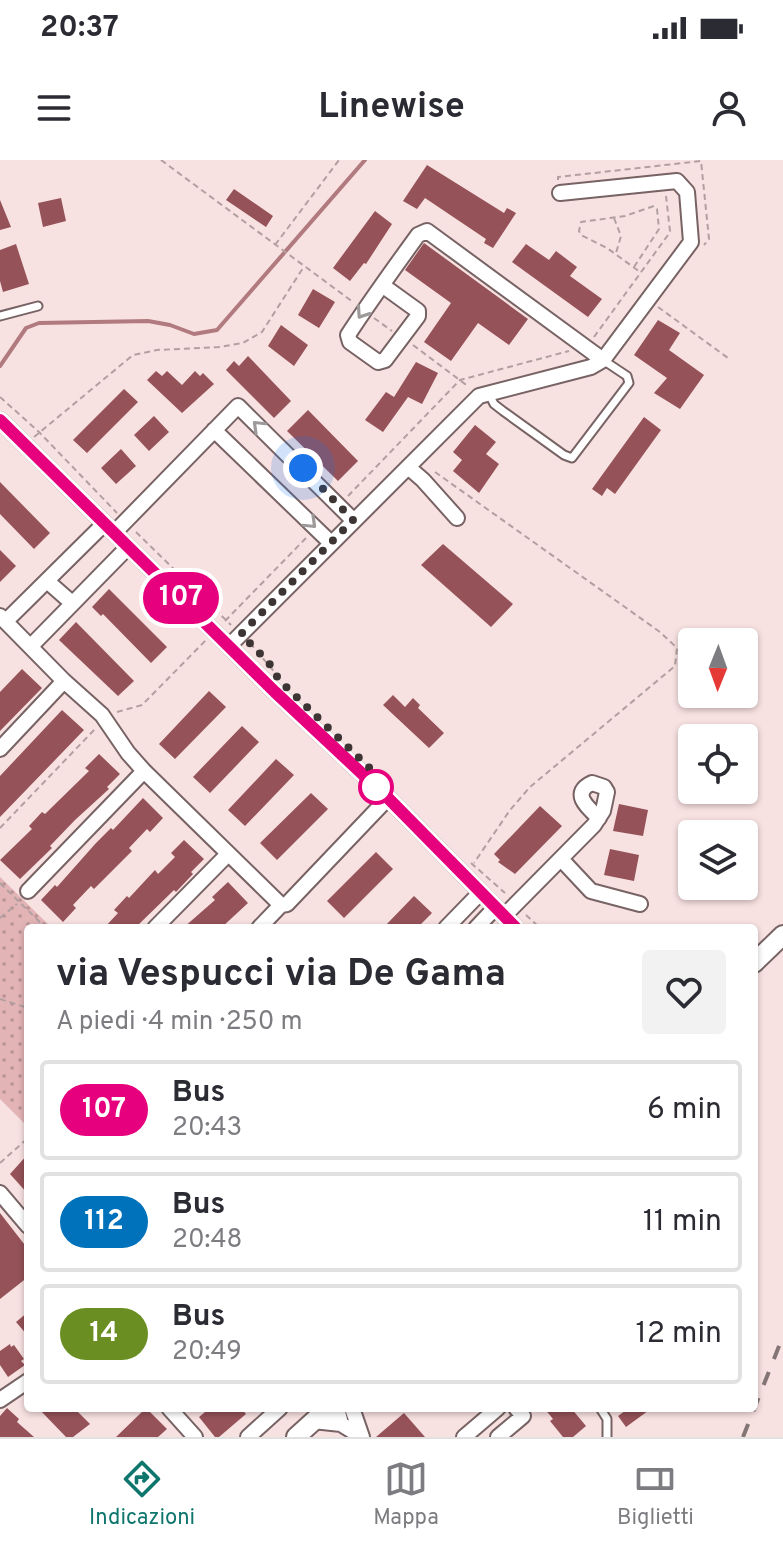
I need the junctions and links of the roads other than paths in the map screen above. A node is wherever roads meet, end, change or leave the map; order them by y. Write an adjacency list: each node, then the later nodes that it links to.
1 (560, 193): 5 (street)
2 (382, 285): 2 (street, one-way to 2); 5 (street)
3 (38, 306): 4 (lane)
4 (0, 316)
5 (603, 360): 6 (street); 6 (lane)
6 (483, 394): 9 (street)
7 (0, 420): 12 (street)
8 (214, 430): 11 (street, one-way to 8); 12 (street); 13 (street, one-way to 13)
9 (408, 467): 10 (street); 11 (street)
10 (457, 518)
11 (353, 520): 13 (street)
12 (109, 528): 14 (street); 15 (street)
13 (331, 543): 18 (street)
14 (128, 547): 16 (street); 18 (street)
15 (47, 581): 16 (street); 17 (street)
16 (72, 603): 19 (street)
17 (3, 618): 19 (street)
18 (236, 640): 23 (street)
19 (31, 646): 20 (street)
20 (64, 681): 21 (street); 22 (street)
21 (0, 749)
22 (144, 771): 25 (street); 28 (street)
23 (388, 798): 27 (street); 30 (street)
24 (599, 818): 26 (street)
25 (227, 855): 30 (street); 32 (street)
26 (561, 859): 29 (street); 31 (street)
27 (480, 893): 31 (street); 34 (street)
28 (23, 897)
29 (640, 904)
30 (281, 905): 33 (street)
31 (499, 912): 35 (street); 36 (street)
32 (159, 924)
33 (263, 924)
34 (450, 924)
35 (482, 924)
36 (512, 924)
37 (783, 935): 38 (main road)
38 (758, 959)
39 (0, 1193): 40 (street)
40 (24, 1221)
41 (24, 1384): 42 (street)
42 (0, 1400)
43 (173, 1412): 53 (street)
44 (276, 1412): 54 (street)
45 (323, 1412): 51 (main road)
46 (338, 1412): 52 (street)
47 (353, 1412): 56 (street)
48 (493, 1412): 57 (street)
49 (520, 1412): 58 (street)
50 (603, 1412): 59 (lane)
51 (313, 1421): 52 (street); 55 (main road)
52 (341, 1424): 56 (street)
53 (195, 1437)
54 (248, 1437)
55 (296, 1437)
56 (362, 1437)
57 (464, 1437)
58 (498, 1437)
59 (607, 1437)

